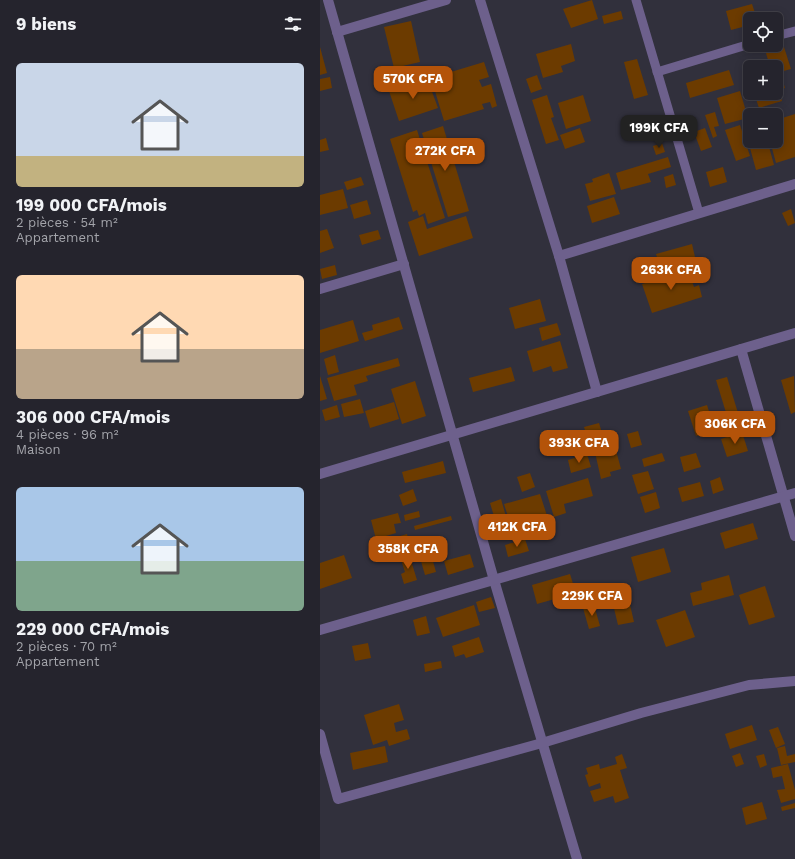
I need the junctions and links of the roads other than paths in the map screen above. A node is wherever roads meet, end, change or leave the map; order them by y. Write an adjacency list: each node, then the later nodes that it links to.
1 (328, 0): 6 (street)
2 (446, 0): 6 (street)
3 (480, 0): 12 (street)
4 (636, 0): 9 (lane)
5 (795, 31): 7 (lane)
6 (337, 32): 13 (street)
7 (783, 34)
8 (743, 46): 9 (lane)
9 (657, 72): 11 (lane)
10 (795, 184): 11 (street)
11 (700, 212): 12 (street)
12 (559, 256): 17 (street)
13 (404, 264): 14 (street); 18 (street)
14 (320, 289)
15 (795, 333): 16 (street)
16 (741, 349): 17 (street); 21 (street)
17 (597, 392): 18 (street)
18 (452, 435): 19 (street); 23 (street)
19 (320, 474)
20 (795, 493): 21 (street)
21 (783, 497): 22 (street); 23 (street)
22 (795, 536)
23 (494, 580): 24 (street); 27 (street)
24 (320, 630)
25 (795, 681): 27 (street)
26 (320, 734): 27 (street)
27 (542, 744): 28 (street)
28 (577, 859)

